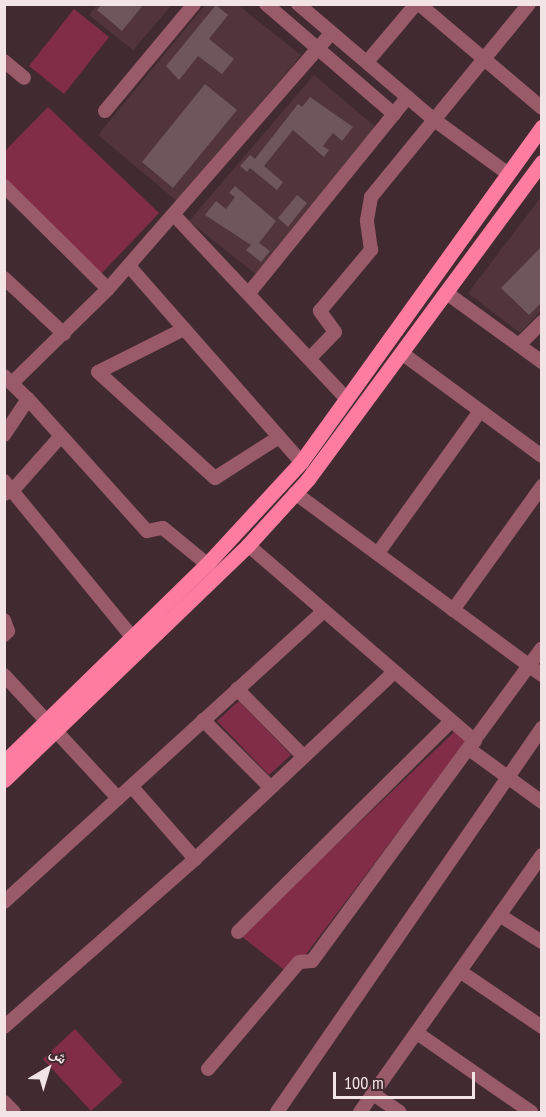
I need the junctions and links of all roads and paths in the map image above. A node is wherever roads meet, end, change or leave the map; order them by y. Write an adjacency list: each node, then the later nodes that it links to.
1 (194, 4): 15 (street)
2 (266, 4): 8 (street)
3 (418, 4): 9 (street); 11 (street)
4 (530, 4): 6 (street); 9 (street)
5 (303, 6): 7 (street)
6 (542, 13)
7 (331, 33): 8 (street); 11 (street)
8 (317, 48): 16 (street); 22 (street)
9 (483, 59): 14 (street); 17 (street)
10 (4, 61): 12 (street)
11 (367, 62): 13 (street)
12 (24, 78)
13 (408, 98): 16 (street); 17 (street)
14 (542, 108)
15 (105, 111)
16 (394, 114): 26 (street)
17 (433, 119): 20 (street); 33 (street)
18 (542, 126): 20 (main road)
19 (542, 162): 27 (main road)
20 (507, 173): 37 (main road)
21 (5, 188): 25 (street)
22 (174, 215): 23 (street); 26 (street)
23 (129, 266): 25 (street); 29 (street)
24 (4, 278): 30 (street)
25 (108, 289): 30 (street)
26 (249, 293): 33 (street)
27 (448, 294): 31 (street); 32 (main road)
28 (542, 322): 31 (street)
29 (184, 329): 41 (street); 41 (street)
30 (64, 334): 35 (street)
31 (519, 345): 34 (street)
32 (403, 354): 38 (street); 46 (main road)
33 (310, 358): 37 (street)
34 (542, 362)
35 (8, 380): 36 (street)
36 (28, 399): 39 (street); 40 (street)
37 (347, 399): 43 (main road)
38 (480, 411): 42 (street); 48 (street)
39 (4, 435)
40 (61, 436): 45 (street); 49 (street)
41 (279, 437): 43 (street)
42 (542, 456)
43 (301, 462): 49 (main road)
44 (542, 486): 50 (street)
45 (8, 488): 54 (street)
46 (296, 493): 47 (main road); 48 (street)
47 (248, 545): 51 (street); 63 (main road)
48 (378, 554): 50 (street)
49 (207, 564): 54 (main road)
50 (453, 610): 56 (street)
51 (322, 613): 57 (street); 60 (street)
52 (4, 620): 53 (street)
53 (4, 635)
54 (132, 637): 63 (main road)
55 (542, 648): 56 (street)
56 (529, 666): 59 (street); 65 (street)
57 (393, 673): 62 (street); 66 (street)
58 (4, 675): 63 (street)
59 (542, 675)
60 (237, 689): 61 (street); 66 (street)
61 (203, 720): 70 (street); 71 (street)
62 (451, 721): 65 (street); 78 (street)
63 (52, 724): 67 (main road); 69 (main road); 72 (street)
64 (542, 728): 68 (street)
65 (472, 745): 68 (street); 84 (street)
66 (302, 755): 70 (street)
67 (4, 762)
68 (507, 777): 73 (street); 88 (street)
69 (4, 780)
70 (269, 786): 75 (street)
71 (132, 787): 72 (street); 75 (street)
72 (118, 798): 76 (street)
73 (542, 802)
74 (541, 856): 77 (street)
75 (195, 859): 81 (street)
76 (4, 902)
77 (501, 916): 79 (street); 80 (street)
78 (238, 932)
79 (542, 942)
80 (461, 972): 82 (street); 83 (street)
81 (4, 1027)
82 (542, 1027)
83 (417, 1033): 85 (street); 91 (street)
84 (208, 1069)
85 (373, 1094): 89 (street); 90 (street)
86 (4, 1102): 87 (street)
87 (14, 1113)
88 (277, 1113)
89 (360, 1113)
90 (400, 1113)
91 (531, 1113)

